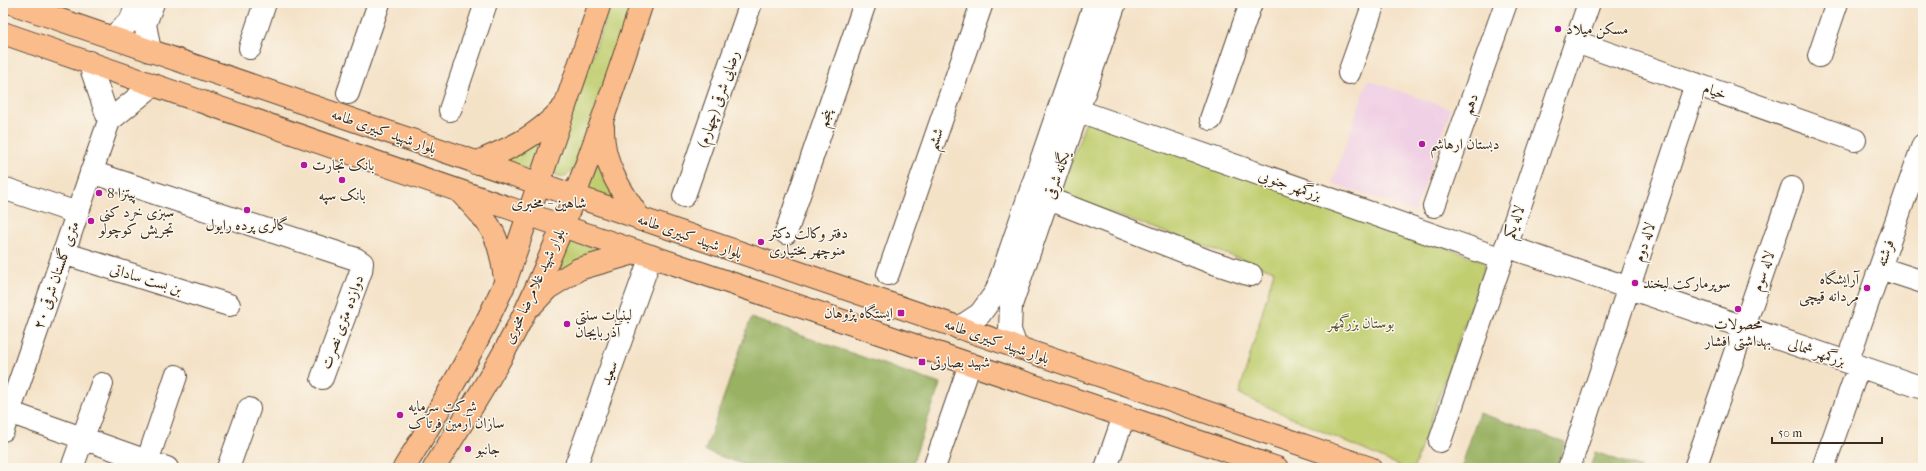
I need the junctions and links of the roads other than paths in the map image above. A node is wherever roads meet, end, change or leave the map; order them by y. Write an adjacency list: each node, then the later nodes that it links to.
1 (11, 3): 20 (main road, بلوار شهید کبیری طامه)
2 (137, 3): 20 (street)
3 (153, 3): 23 (street)
4 (265, 3): 22 (street)
5 (379, 3): 29 (street)
6 (486, 3): 31 (street)
7 (600, 3): 30 (main road, بلوار شهید غلامرضا مخبری)
8 (642, 3): 34 (main road, بلوار شهید غلامرضا مخبری)
9 (751, 3): 45 (street, رضایی شرقی (چهارم))
10 (865, 3): 52 (street, پنجم)
11 (982, 3): 57 (street, ششم)
12 (1094, 3): 65 (street, یگانه شرقی)
13 (1115, 3): 32 (street, یگانه شرقی)
14 (1251, 3): 33 (street)
15 (1374, 3): 26 (street)
16 (1506, 3): 47 (street, دهم)
17 (1588, 3): 21 (street, لاله یکم)
18 (1837, 3): 24 (street)
19 (3, 33): 25 (main road, بلوار شهید کبیری طامه)
20 (112, 38): 23 (main road, بلوار شهید کبیری طامه)
21 (1576, 42): 27 (street, خیام); 54 (street, لاله یکم)
22 (250, 48)
23 (150, 51): 38 (main road, بلوار شهید کبیری طامه)
24 (1818, 56)
25 (89, 62): 28 (main road, بلوار شهید کبیری طامه); 35 (street)
26 (1350, 73)
27 (1696, 84): 36 (street, خیام); 61 (street, لاله دوم)
28 (153, 85): 35 (street); 43 (main road, بلوار شهید کبیری طامه)
29 (348, 93)
30 (564, 106): 38 (main road); 40 (main road, بلوار شهید غلامرضا مخبری)
31 (450, 110)
32 (1079, 111): 46 (street, یگانه شرقی); 54 (street, بزرگمهر جنوبی)
33 (1210, 119)
34 (603, 120): 44 (main road, بلوار شهید غلامرضا مخبری); 50 (main road)
35 (109, 121): 39 (street, ۲۰ متری گلستان شرقی)
36 (1856, 140)
37 (1923, 145): 56 (street, فرشته)
38 (475, 163): 40 (main road, بلوار شهید کبیری طامه)
39 (91, 172): 48 (street, ۲۰ متری گلستان شرقی); 70 (street, دوازده متری نصرت)
40 (538, 184): 44 (main road, بلوار شهید کبیری طامه); 49 (main road, بلوار شهید غلامرضا مخبری)
41 (3, 188): 48 (street)
42 (1792, 188): 64 (street, لاله سوم)
43 (459, 191): 49 (main road, بلوار شهید کبیری طامه); 60 (main road)
44 (574, 196): 50 (main road, بلوار شهید کبیری طامه); 51 (main road, بلوار شهید غلامرضا مخبری)
45 (684, 196)
46 (1049, 199): 58 (street); 66 (street, یگانه شرقی)
47 (1434, 206)
48 (77, 213): 53 (street, ۲۰ متری گلستان شرقی)
49 (528, 215): 51 (main road, بلوار شهید کبیری طامه); 60 (main road, بلوار شهید غلامرضا مخبری)
50 (641, 220): 65 (main road, بلوار شهید کبیری طامه)
51 (563, 226): 55 (main road, بلوار شهید کبیری طامه); 63 (main road, بلوار شهید غلامرضا مخبری)
52 (786, 234)
53 (64, 253): 62 (street, بن بست ساداتی); 75 (street, ۲۰ متری گلستان شرقی)
54 (1504, 253): 61 (street, بزرگمهر شمالی); 77 (street, لاله یکم)
55 (644, 254): 63 (main road); 67 (main road, بلوار شهید کبیری طامه); 85 (street, سعید)
56 (1880, 268): 59 (street); 68 (street, فرشته)
57 (888, 274)
58 (1251, 275)
59 (1923, 282)
60 (505, 283): 83 (main road, بلوار شهید غلامرضا مخبری)
61 (1628, 288): 64 (street, بزرگمهر شمالی); 90 (street, لاله دوم)
62 (229, 305)
63 (523, 315): 84 (main road, بلوار شهید غلامرضا مخبری)
64 (1744, 327): 68 (street, بزرگمهر شمالی); 91 (street, لاله سوم)
65 (959, 328): 66 (main road, بلوار شهید کبیری طامه)
66 (1016, 347): 89 (main road, بلوار شهید کبیری طامه)
67 (970, 364): 74 (main road, بلوار شهید کبیری طامه); 86 (street)
68 (1853, 364): 72 (street, بزرگمهر شمالی); 92 (street, فرشته)
69 (176, 376): 79 (street)
70 (322, 378)
71 (102, 384): 76 (street)
72 (1923, 388)
73 (249, 409): 82 (street)
74 (1124, 416): 78 (main road, بلوار شهید کبیری طامه); 87 (street)
75 (5, 417): 76 (street)
76 (83, 438): 79 (street); 80 (street)
77 (1440, 441)
78 (1243, 463): 88 (main road, بلوار شهید کبیری طامه)
79 (146, 464): 81 (street)
80 (72, 468)
81 (167, 468)
82 (228, 468)
83 (404, 468)
84 (434, 468)
85 (575, 468)
86 (934, 468)
87 (1106, 468)
88 (1277, 468)
89 (1370, 468)
90 (1569, 468)
91 (1695, 468)
92 (1823, 468)

